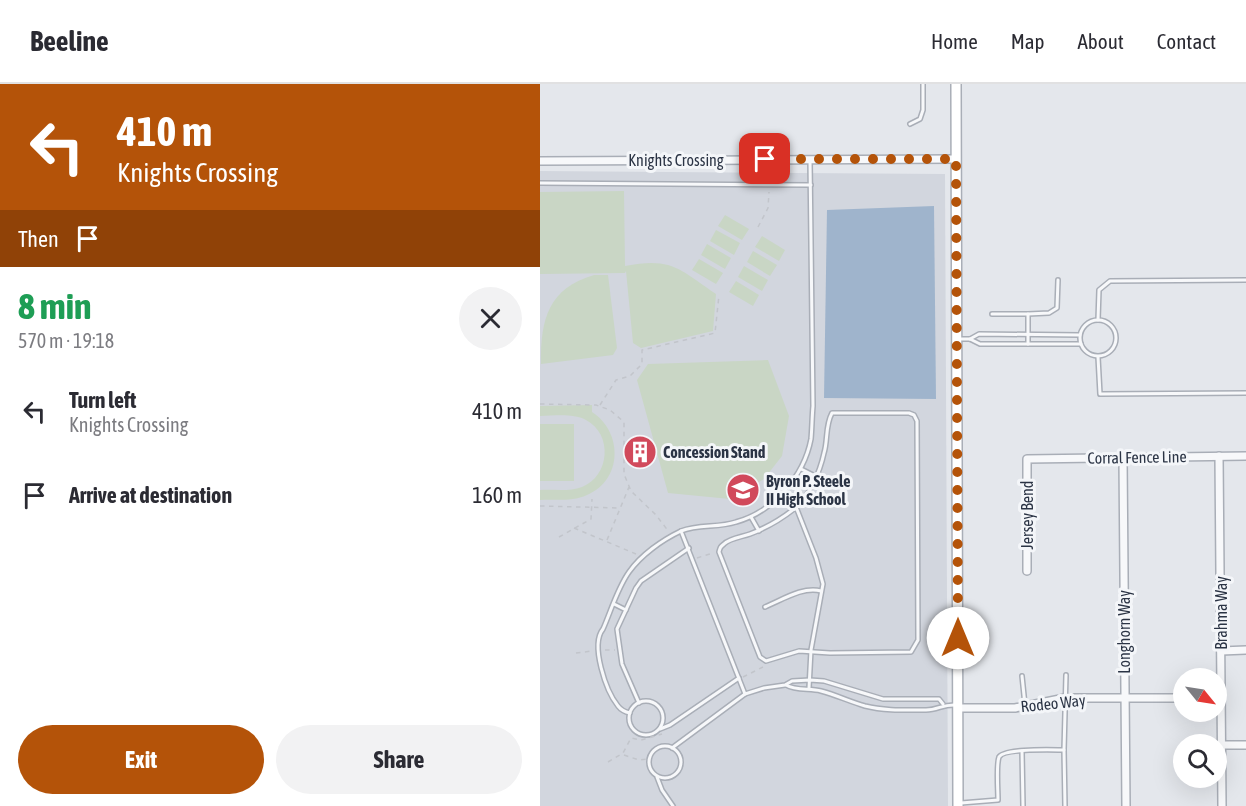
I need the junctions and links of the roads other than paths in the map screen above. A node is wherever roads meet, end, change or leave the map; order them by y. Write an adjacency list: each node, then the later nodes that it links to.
1 (923, 84): 3 (lane)
2 (956, 84): 5 (main road)
3 (910, 124)
4 (810, 159): 5 (street, Knights Crossing); 6 (street, Knights Crossing); 8 (lane)
5 (956, 159): 16 (main road)
6 (540, 161)
7 (540, 183): 8 (lane)
8 (811, 185): 26 (lane)
9 (1058, 280): 12 (lane)
10 (1246, 280): 13 (lane)
11 (992, 314): 12 (lane)
12 (1029, 314): 14 (lane)
13 (1098, 321): 15 (lane); 20 (lane)
14 (1028, 334): 15 (lane); 17 (lane); 18 (lane)
15 (1080, 335): 19 (lane)
16 (956, 338): 17 (lane); 55 (main road)
17 (970, 339): 18 (lane)
18 (1028, 344): 19 (lane)
19 (1081, 344): 20 (lane)
20 (1098, 357): 21 (lane)
21 (1246, 393)
22 (1220, 456): 23 (street, Corral Fence Line); 24 (street, Corral Fence Line); 40 (street, Brahma Way)
23 (1246, 456)
24 (1123, 458): 25 (street, Corral Fence Line); 51 (street, Longhorn Way)
25 (1027, 459): 33 (street, Jersey Bend)
26 (800, 468): 27 (lane); 29 (lane)
27 (815, 476): 28 (lane); 38 (lane)
28 (796, 507): 31 (lane); 34 (lane)
29 (751, 516): 30 (lane); 31 (lane)
30 (681, 531): 32 (lane); 35 (lane)
31 (759, 531): 38 (lane)
32 (689, 548): 37 (lane); 44 (lane)
33 (1027, 571)
34 (821, 591): 36 (lane); 38 (lane)
35 (614, 604): 37 (lane); 56 (lane)
36 (765, 607)
37 (626, 610): 52 (lane)
38 (812, 650): 45 (lane)
39 (1246, 650): 40 (street)
40 (1221, 651): 41 (street, Brahma Way)
41 (1220, 668)
42 (1066, 675): 50 (lane)
43 (1022, 676): 54 (lane)
44 (739, 678): 48 (lane); 57 (lane)
45 (810, 680): 46 (lane); 47 (lane); 53 (lane)
46 (785, 685): 47 (lane); 48 (lane)
47 (809, 688): 53 (lane)
48 (745, 694): 60 (lane)
49 (1173, 698): 51 (street, Rodeo Way)
50 (1065, 699): 51 (street, Rodeo Way); 54 (street, Rodeo Way); 61 (lane)
51 (1124, 699): 71 (street, Longhorn Way)
52 (639, 703): 56 (lane); 57 (lane)
53 (944, 704): 55 (lane)
54 (1025, 705): 55 (street, Rodeo Way)
55 (958, 706): 66 (main road)
56 (630, 713): 57 (lane)
57 (658, 729)
58 (1227, 745): 59 (street)
59 (1246, 745)
60 (672, 748): 63 (lane); 63 (lane)
61 (1064, 750): 62 (lane); 70 (lane)
62 (1022, 751): 65 (lane); 69 (lane)
63 (657, 777): 67 (lane)
64 (1222, 788): 72 (street, Brahma Way)
65 (998, 800): 66 (lane); 68 (lane)
66 (958, 804)
67 (673, 806)
68 (998, 806)
69 (1023, 806)
70 (1065, 806)
71 (1126, 806)
72 (1222, 806)

